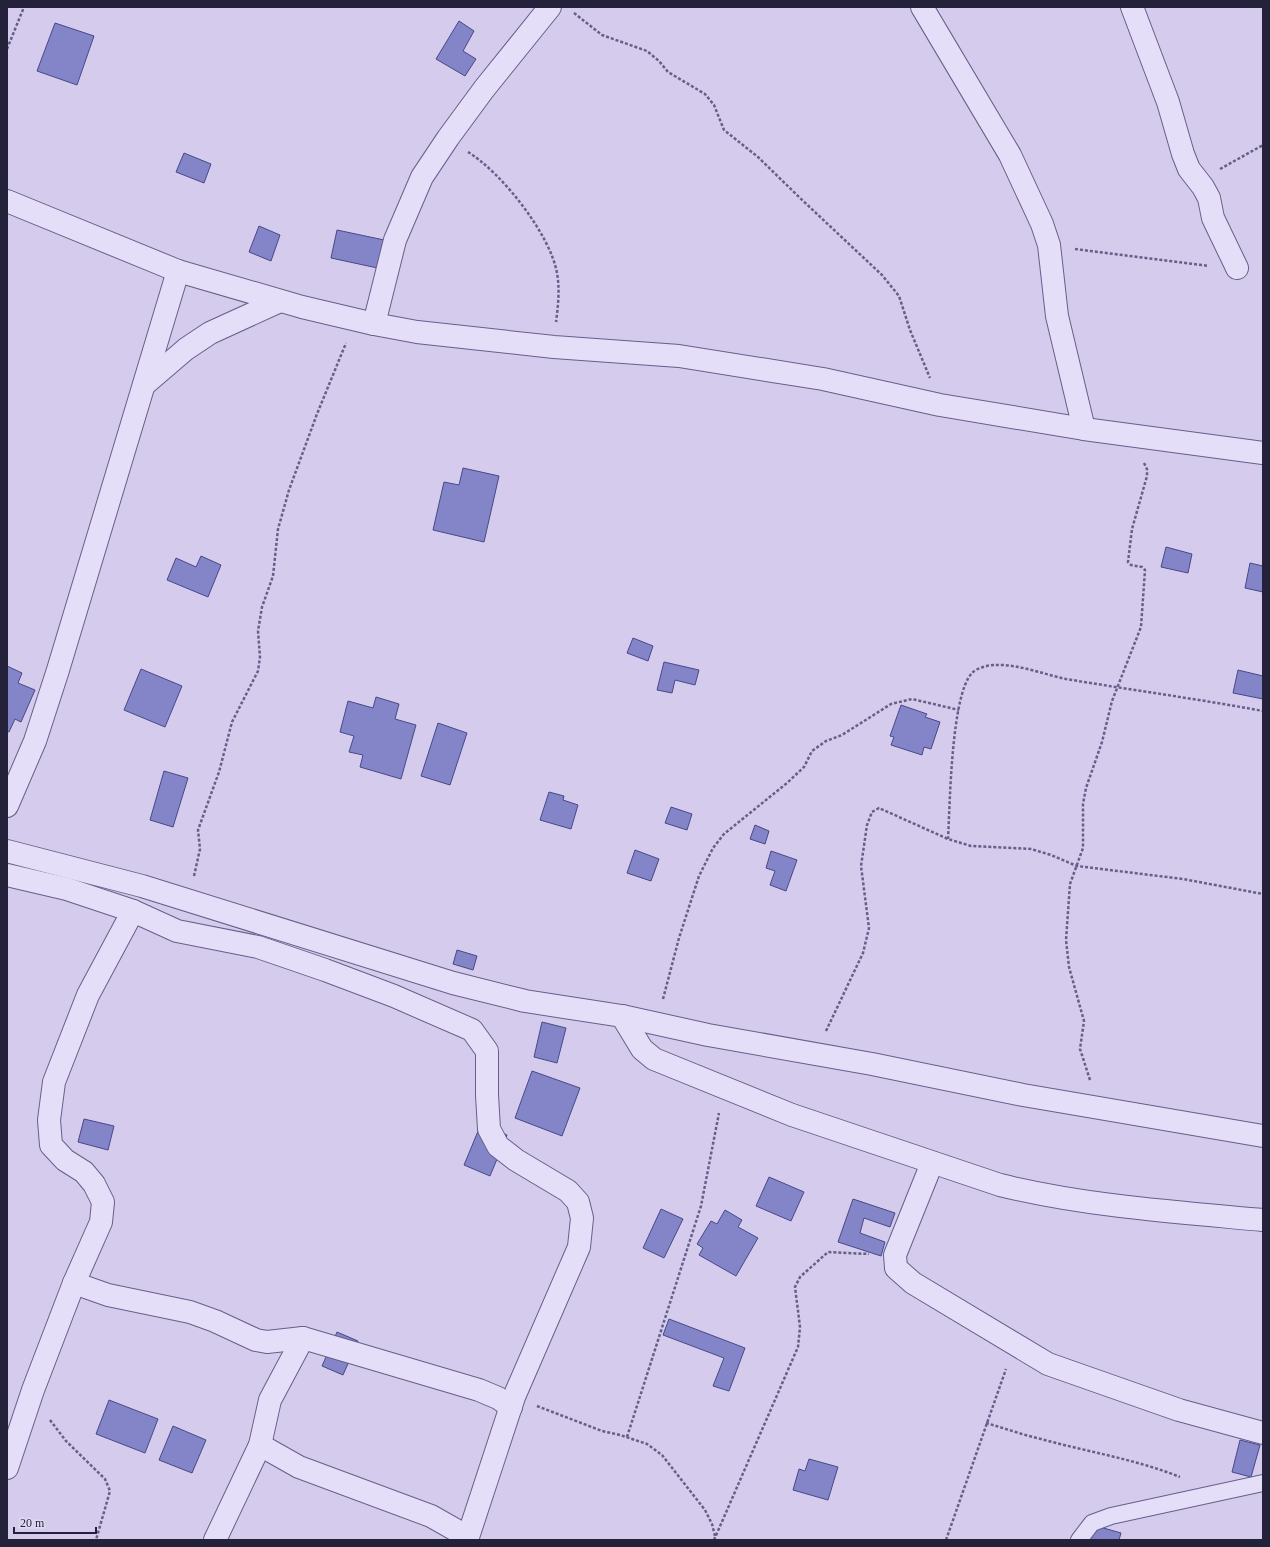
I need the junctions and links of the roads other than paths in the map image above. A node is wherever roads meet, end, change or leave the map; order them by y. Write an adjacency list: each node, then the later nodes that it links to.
1 (550, 7): 8 (street)
2 (922, 7): 10 (street)
3 (1132, 7): 5 (street)
4 (7, 202): 6 (street)
5 (1237, 268)
6 (178, 271): 7 (street); 9 (street)
7 (280, 301): 8 (street); 9 (street)
8 (365, 322): 10 (street)
9 (144, 386): 12 (street)
10 (1084, 429): 11 (street)
11 (1263, 453)
12 (7, 806)
13 (7, 851): 16 (street)
14 (7, 875): 15 (street)
15 (134, 910): 20 (street); 22 (street)
16 (622, 1016): 17 (street); 18 (street)
17 (1263, 1136)
18 (932, 1162): 19 (street); 23 (street)
19 (1263, 1220)
20 (74, 1283): 21 (street); 25 (street)
21 (303, 1338): 22 (street); 24 (street)
22 (513, 1402): 27 (street)
23 (1263, 1433)
24 (260, 1445): 27 (street); 28 (street)
25 (7, 1468)
26 (1263, 1482): 29 (lane)
27 (468, 1539)
28 (215, 1540)
29 (1078, 1540)

